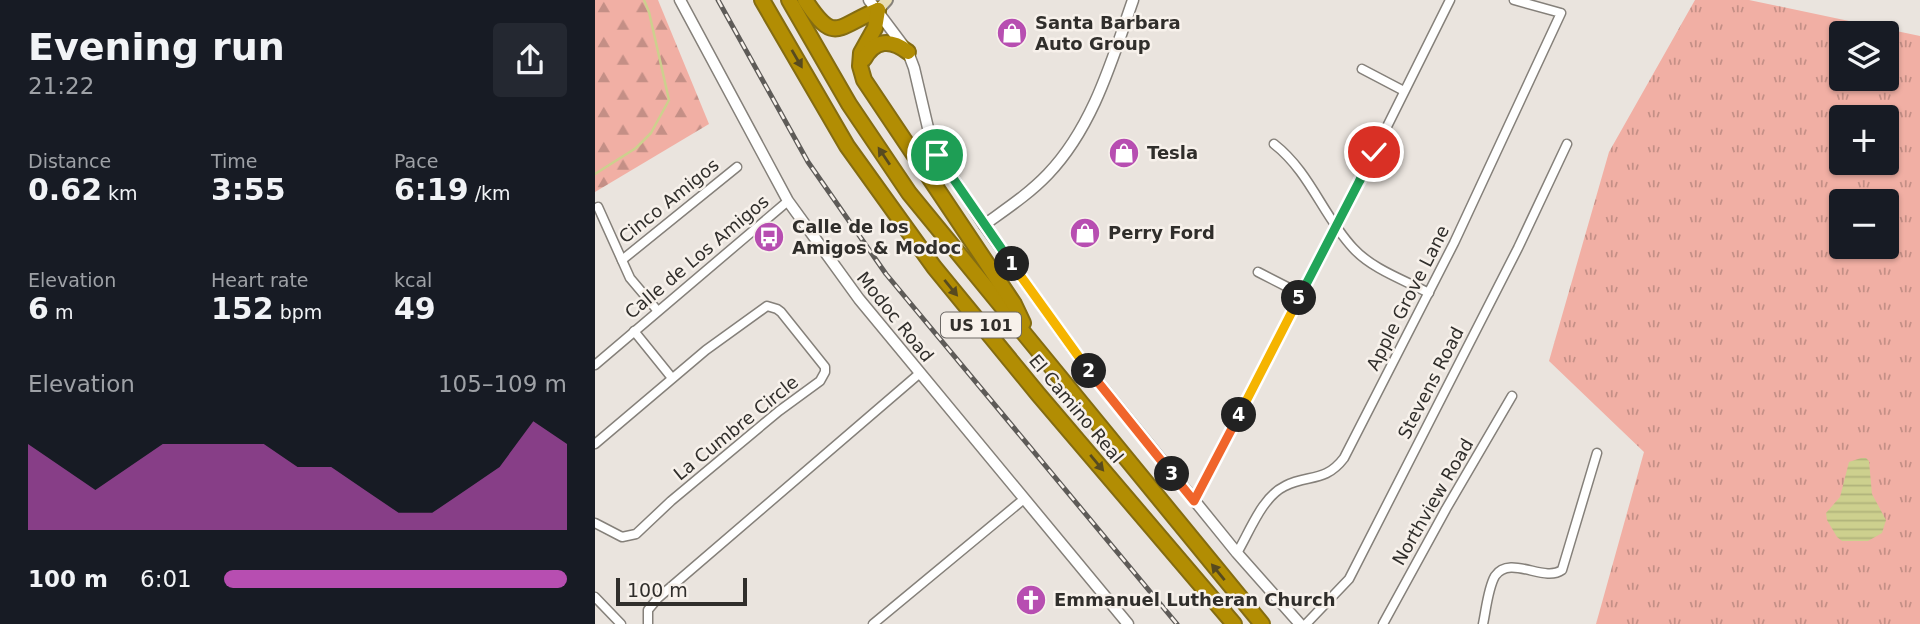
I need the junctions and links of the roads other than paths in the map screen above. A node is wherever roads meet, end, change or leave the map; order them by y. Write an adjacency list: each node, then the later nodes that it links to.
1 (680, 0): 16 (street, Modoc Road)
2 (762, 0): 42 (highway, El Camino Real / US 101, one-way to 42)
3 (789, 0): 26 (highway, El Camino Real / US 101, one-way to 3)
4 (805, 0): 8 (highway)
5 (1133, 0): 18 (street)
6 (1450, 0): 12 (street)
7 (1514, 0): 22 (street, Apple Grove Lane)
8 (878, 3): 9 (street); 10 (highway)
9 (908, 52): 10 (highway); 18 (street)
10 (860, 66): 26 (highway)
11 (1362, 69): 12 (street)
12 (1404, 91): 19 (street)
13 (1274, 144): 19 (street)
14 (1567, 144): 45 (street, Stevens Road)
15 (737, 167): 20 (street, Cinco Amigos)
16 (788, 201): 24 (street, Calle de Los Amigos); 28 (street, Modoc Road)
17 (598, 207): 20 (street, Cinco Amigos)
18 (984, 225): 34 (street)
19 (1337, 227): 22 (street); 23 (street)
20 (622, 260): 24 (street, Cinco Amigos)
21 (1258, 272): 23 (street)
22 (1429, 293): 36 (street, Apple Grove Lane)
23 (1301, 294): 34 (street)
24 (657, 310): 25 (street, Calle de Los Amigos)
25 (633, 331): 27 (street, Calle de Los Amigos); 29 (street)
26 (1034, 344): 43 (highway, El Camino Real / US 101, one-way to 26)
27 (595, 365)
28 (920, 373): 33 (street, Modoc Road); 39 (street)
29 (672, 378): 31 (street, La Cumbre Circle); 35 (street, La Cumbre Circle)
30 (1512, 396): 46 (street, Northview Road)
31 (595, 444)
32 (1597, 453): 47 (street)
33 (1024, 499): 40 (street); 41 (street, Modoc Road)
34 (1194, 501): 36 (street)
35 (595, 523)
36 (1237, 553): 44 (street)
37 (595, 597): 38 (street)
38 (621, 624)
39 (648, 624)
40 (873, 624)
41 (1128, 624)
42 (1234, 624)
43 (1262, 624)
44 (1300, 624)
45 (1307, 624)
46 (1383, 624)
47 (1483, 624)

